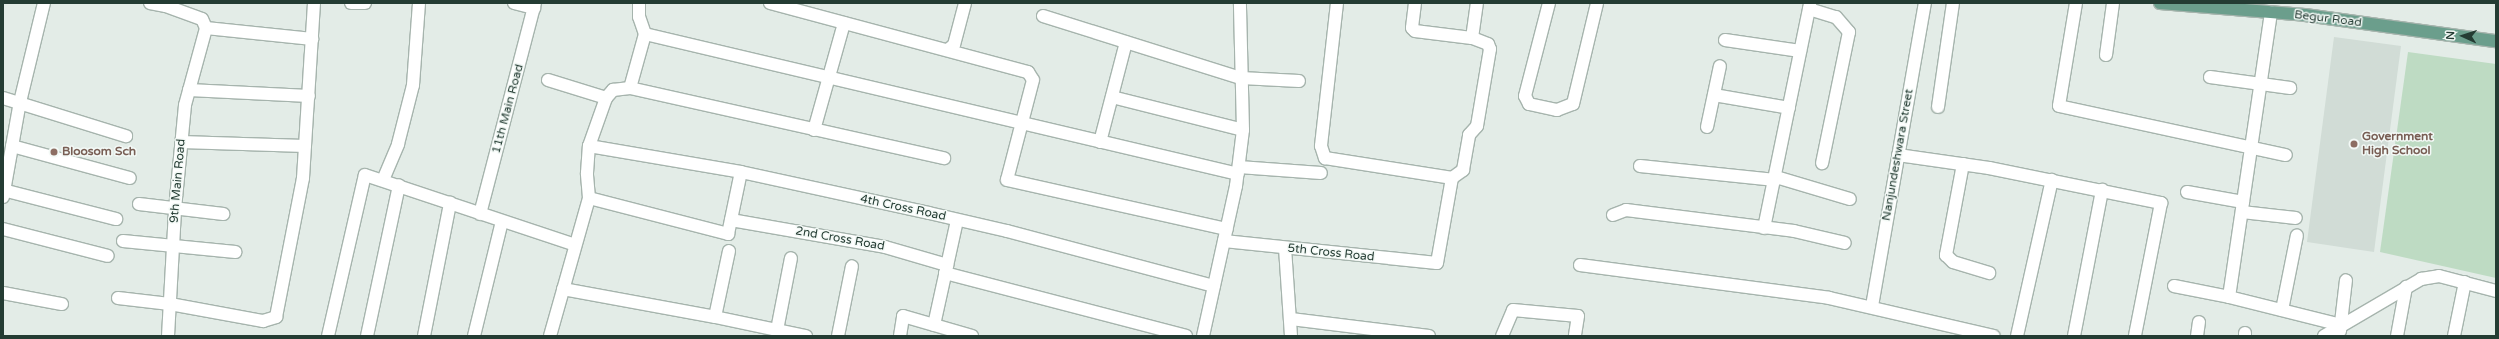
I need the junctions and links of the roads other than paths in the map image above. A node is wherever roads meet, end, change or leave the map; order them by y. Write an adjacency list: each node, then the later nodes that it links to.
1 (44, 3): 52 (street)
2 (150, 3): 27 (street)
3 (314, 3): 30 (street)
4 (351, 3): 5 (street)
5 (365, 3)
6 (419, 3): 78 (street)
7 (514, 3): 22 (street)
8 (639, 3): 28 (street)
9 (770, 3): 26 (street)
10 (966, 3): 34 (street)
11 (1240, 3): 40 (street)
12 (1337, 3): 76 (street)
13 (1415, 3): 29 (street)
14 (1477, 3): 29 (street)
15 (1549, 3): 16 (street)
16 (1597, 3)
17 (1925, 3): 67 (street, Nanjundeshwara Street)
18 (1953, 3): 53 (street)
19 (2076, 3): 65 (street)
20 (2113, 3): 36 (street)
21 (2160, 3): 24 (main road, Begur Road)
22 (535, 6): 91 (street, 11th Main Road)
23 (1810, 6): 35 (street); 69 (street)
24 (2271, 12): 32 (main road, Begur Road); 43 (street)
25 (1043, 16): 33 (street)
26 (844, 23): 34 (street); 39 (street)
27 (206, 28): 30 (street); 46 (street, 9th Main Road)
28 (645, 34): 39 (street); 44 (street)
29 (1472, 38): 76 (street)
30 (312, 40): 48 (street)
31 (1725, 40): 35 (street)
32 (2496, 41)
33 (1126, 42): 40 (street); 49 (street)
34 (949, 49): 55 (street)
35 (1800, 51): 54 (street)
36 (2106, 55)
37 (1720, 66): 47 (street)
38 (2210, 77): 43 (street)
39 (828, 78): 55 (street); 57 (street)
40 (1242, 78): 42 (street); 58 (street)
41 (548, 80): 51 (street)
42 (1299, 81)
43 (2260, 84): 45 (street); 65 (street)
44 (630, 88): 51 (street); 57 (street)
45 (2290, 88)
46 (189, 90): 48 (street); 60 (street, 9th Main Road)
47 (1714, 95): 54 (street); 56 (street)
48 (309, 96): 63 (street)
49 (1112, 97): 58 (street); 61 (street)
50 (3, 98): 52 (street)
51 (606, 98): 64 (street)
52 (20, 102): 59 (street); 62 (street)
53 (1938, 107)
54 (1789, 108): 77 (street)
55 (1020, 124): 61 (street); 101 (street, 5th Cross Road)
56 (1707, 127)
57 (814, 130): 68 (street)
58 (1243, 130): 72 (street)
59 (126, 136)
60 (181, 142): 63 (street); 89 (street, 9th Main Road)
61 (1100, 142): 72 (street)
62 (12, 146): 75 (street); 82 (street)
63 (305, 146): 126 (street)
64 (589, 146): 73 (street, 4th Cross Road); 84 (street)
65 (2251, 147): 66 (street); 88 (street)
66 (2286, 154)
67 (1898, 155): 70 (street); 127 (street, Nanjundeshwara Street)
68 (944, 158)
69 (1822, 163)
70 (1963, 164): 79 (street); 114 (street)
71 (1640, 166): 77 (street)
72 (1238, 170): 74 (street); 101 (street)
73 (741, 172): 95 (street); 96 (street, 4th Cross Road)
74 (1321, 173)
75 (130, 178)
76 (1452, 178): 106 (street, 5th Cross Road)
77 (1775, 178): 85 (street); 98 (street)
78 (383, 180): 80 (street); 136 (street)
79 (2052, 180): 81 (street); 152 (street)
80 (399, 185): 86 (street); 137 (street)
81 (2102, 190): 153 (street); 154 (street)
82 (4, 192): 94 (street)
83 (2188, 192): 88 (street)
84 (589, 198): 95 (street); 104 (street)
85 (1850, 199)
86 (450, 203): 91 (street); 138 (street)
87 (139, 204): 89 (street)
88 (2243, 207): 93 (street); 123 (street)
89 (175, 209): 90 (street); 105 (street, 9th Main Road)
90 (223, 214)
91 (480, 214): 97 (street)
92 (1613, 215): 98 (street)
93 (2296, 218)
94 (116, 220)
95 (731, 220): 113 (street, 2nd Cross Road)
96 (957, 220): 113 (street); 117 (street, 4th Cross Road)
97 (502, 221): 104 (street); 139 (street)
98 (1764, 228): 103 (street)
99 (3, 230): 109 (street)
100 (2297, 234): 128 (street)
101 (1225, 235): 106 (street, 5th Cross Road); 117 (street)
102 (123, 241): 105 (street)
103 (1845, 243)
104 (575, 245): 120 (street)
105 (173, 246): 108 (street); 126 (street, 9th Main Road)
106 (1285, 248): 130 (street)
107 (729, 251): 129 (street)
108 (235, 252)
109 (108, 256)
110 (791, 258): 133 (street)
111 (1580, 265): 127 (street)
112 (852, 266): 142 (street)
113 (946, 269): 132 (street); 145 (street, 2nd Cross Road)
114 (1989, 273)
115 (2346, 280): 134 (street)
116 (2465, 282): 119 (street); 121 (street); 158 (street)
117 (1214, 286): 146 (street)
118 (2174, 286): 123 (street)
119 (2406, 287): 134 (street); 157 (street)
120 (563, 289): 129 (street); 140 (street)
121 (2496, 291)
122 (3, 293): 125 (street)
123 (2229, 296): 128 (street)
124 (118, 298): 126 (street)
125 (62, 304)
126 (170, 304): 135 (street, 9th Main Road)
127 (1872, 306): 151 (street)
128 (2282, 310): 134 (street)
129 (715, 317): 133 (street)
130 (1291, 319): 147 (street); 148 (street)
131 (2199, 322): 155 (street)
132 (934, 325): 143 (street); 144 (street)
133 (777, 330): 141 (street)
134 (2340, 331): 156 (street)
135 (168, 336)
136 (328, 336)
137 (367, 336)
138 (424, 336)
139 (474, 336)
140 (550, 336)
141 (806, 336)
142 (838, 336)
143 (900, 336)
144 (972, 336)
145 (1186, 336)
146 (1203, 336)
147 (1292, 336)
148 (1428, 336)
149 (1502, 336): 150 (street)
150 (1575, 336)
151 (1994, 336)
152 (2017, 336)
153 (2074, 336)
154 (2135, 336)
155 (2197, 336)
156 (2324, 336)
157 (2397, 336)
158 (2454, 336)

